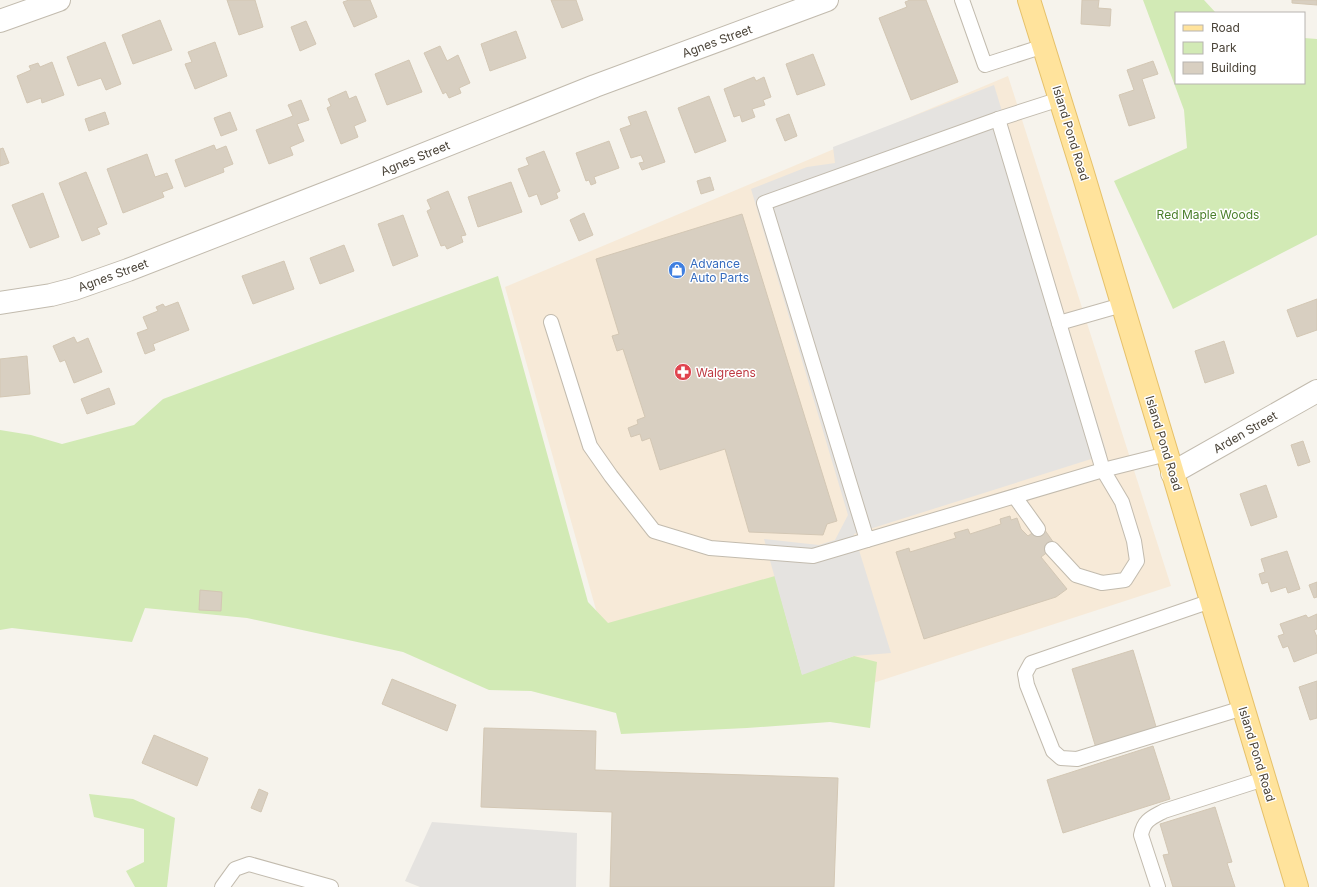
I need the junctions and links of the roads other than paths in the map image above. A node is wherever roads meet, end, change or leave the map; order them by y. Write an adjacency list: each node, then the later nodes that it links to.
1 (59, 0): 5 (street)
2 (827, 0): 9 (street, Agnes Street)
3 (962, 0): 6 (lane)
4 (1029, 0): 6 (main road, Island Pond Road)
5 (0, 21)
6 (1044, 46): 7 (main road, Island Pond Road)
7 (1060, 99): 8 (lane); 10 (main road, Island Pond Road)
8 (998, 119): 12 (lane); 18 (lane)
9 (0, 303)
10 (1122, 305): 12 (lane); 14 (main road, Island Pond Road)
11 (551, 322): 18 (lane)
12 (1059, 323): 15 (lane)
13 (1317, 391): 14 (street, Arden Street)
14 (1170, 463): 15 (lane); 20 (main road, Island Pond Road)
15 (1103, 470): 16 (lane); 19 (lane)
16 (1015, 496): 17 (lane); 18 (lane)
17 (1038, 529)
18 (868, 540)
19 (1052, 549)
20 (1211, 601): 21 (main road, Island Pond Road); 21 (lane)
21 (1243, 708): 22 (main road, Island Pond Road)
22 (1264, 779): 23 (main road, Island Pond Road); 26 (lane)
23 (1292, 886)
24 (222, 887): 25 (lane)
25 (331, 887)
26 (1158, 887)

